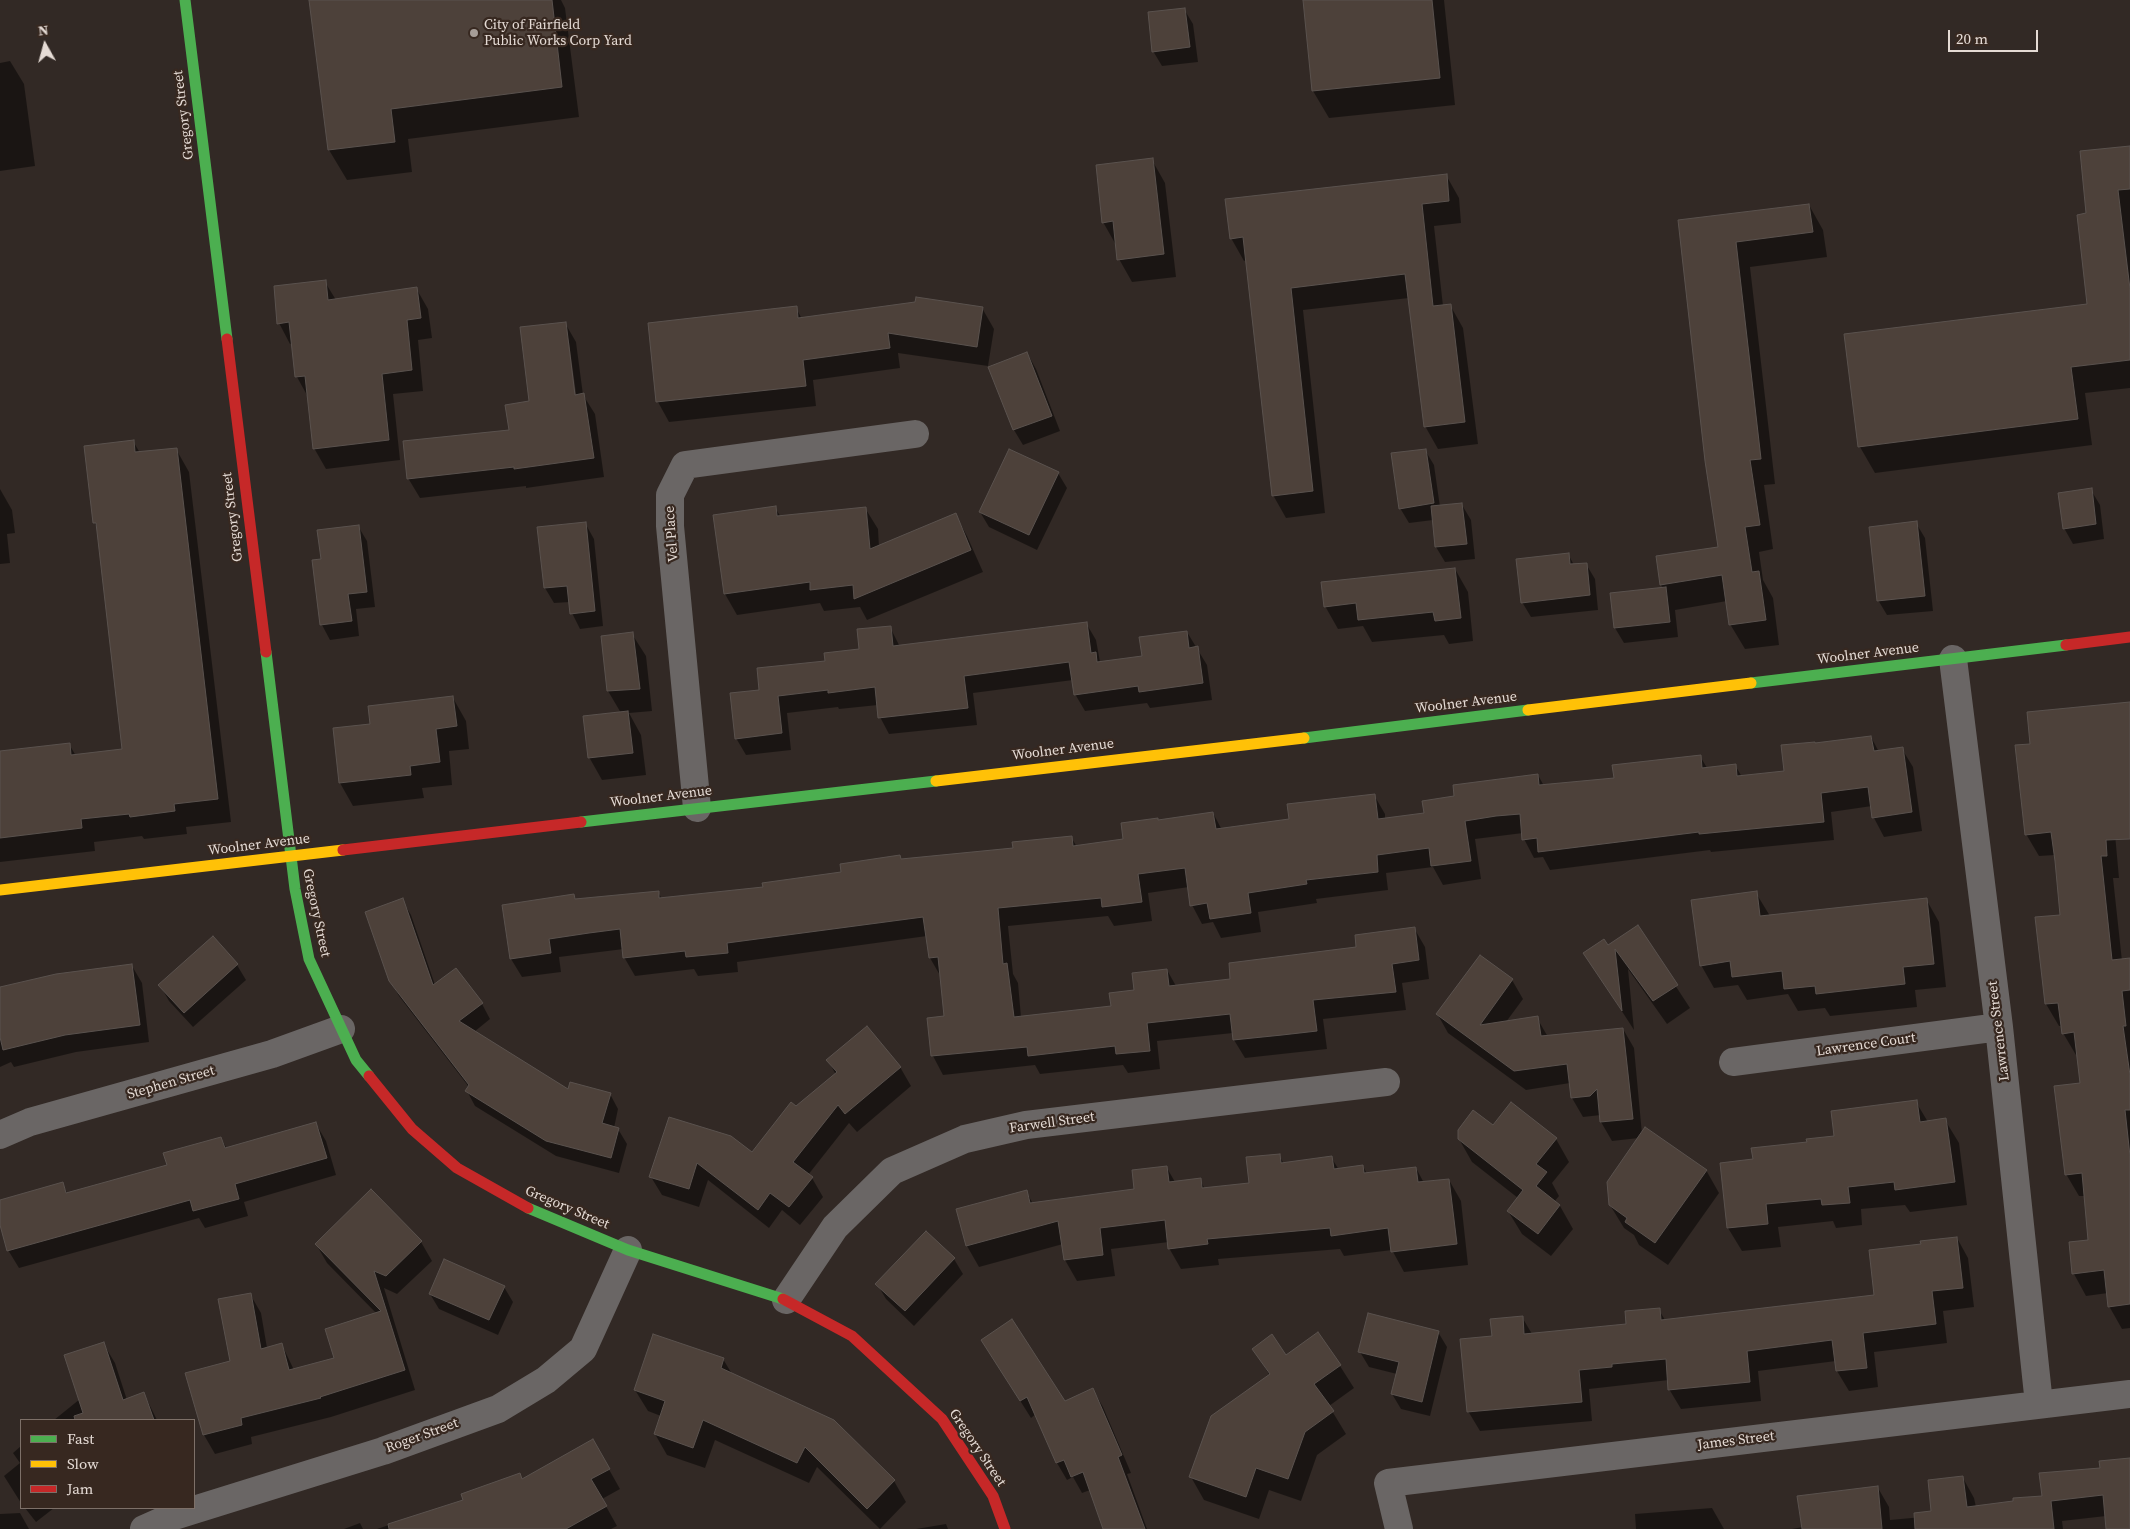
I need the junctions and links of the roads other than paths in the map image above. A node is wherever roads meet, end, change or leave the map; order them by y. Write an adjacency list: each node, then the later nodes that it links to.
1 (185, 0): 6 (street, Gregory Street)
2 (915, 434): 5 (street, Vel Place)
3 (2130, 637): 4 (street, Woolner Avenue)
4 (1953, 659): 5 (street, Woolner Avenue); 8 (street, Lawrence Street)
5 (697, 808): 6 (street, Woolner Avenue)
6 (289, 856): 7 (street, Woolner Avenue); 9 (street, Gregory Street)
7 (0, 890)
8 (1999, 1027): 10 (street, Lawrence Court); 16 (street, Lawrence Street)
9 (341, 1028): 12 (street, Stephen Street); 13 (street, Gregory Street)
10 (1733, 1062)
11 (1386, 1082): 14 (street, Farwell Street)
12 (0, 1135)
13 (628, 1250): 14 (street, Gregory Street); 17 (street, Roger Street)
14 (786, 1300): 18 (street, Gregory Street)
15 (2130, 1394): 16 (street, James Street)
16 (2039, 1404): 19 (street, James Street)
17 (144, 1529)
18 (1005, 1529)
19 (1399, 1529)

